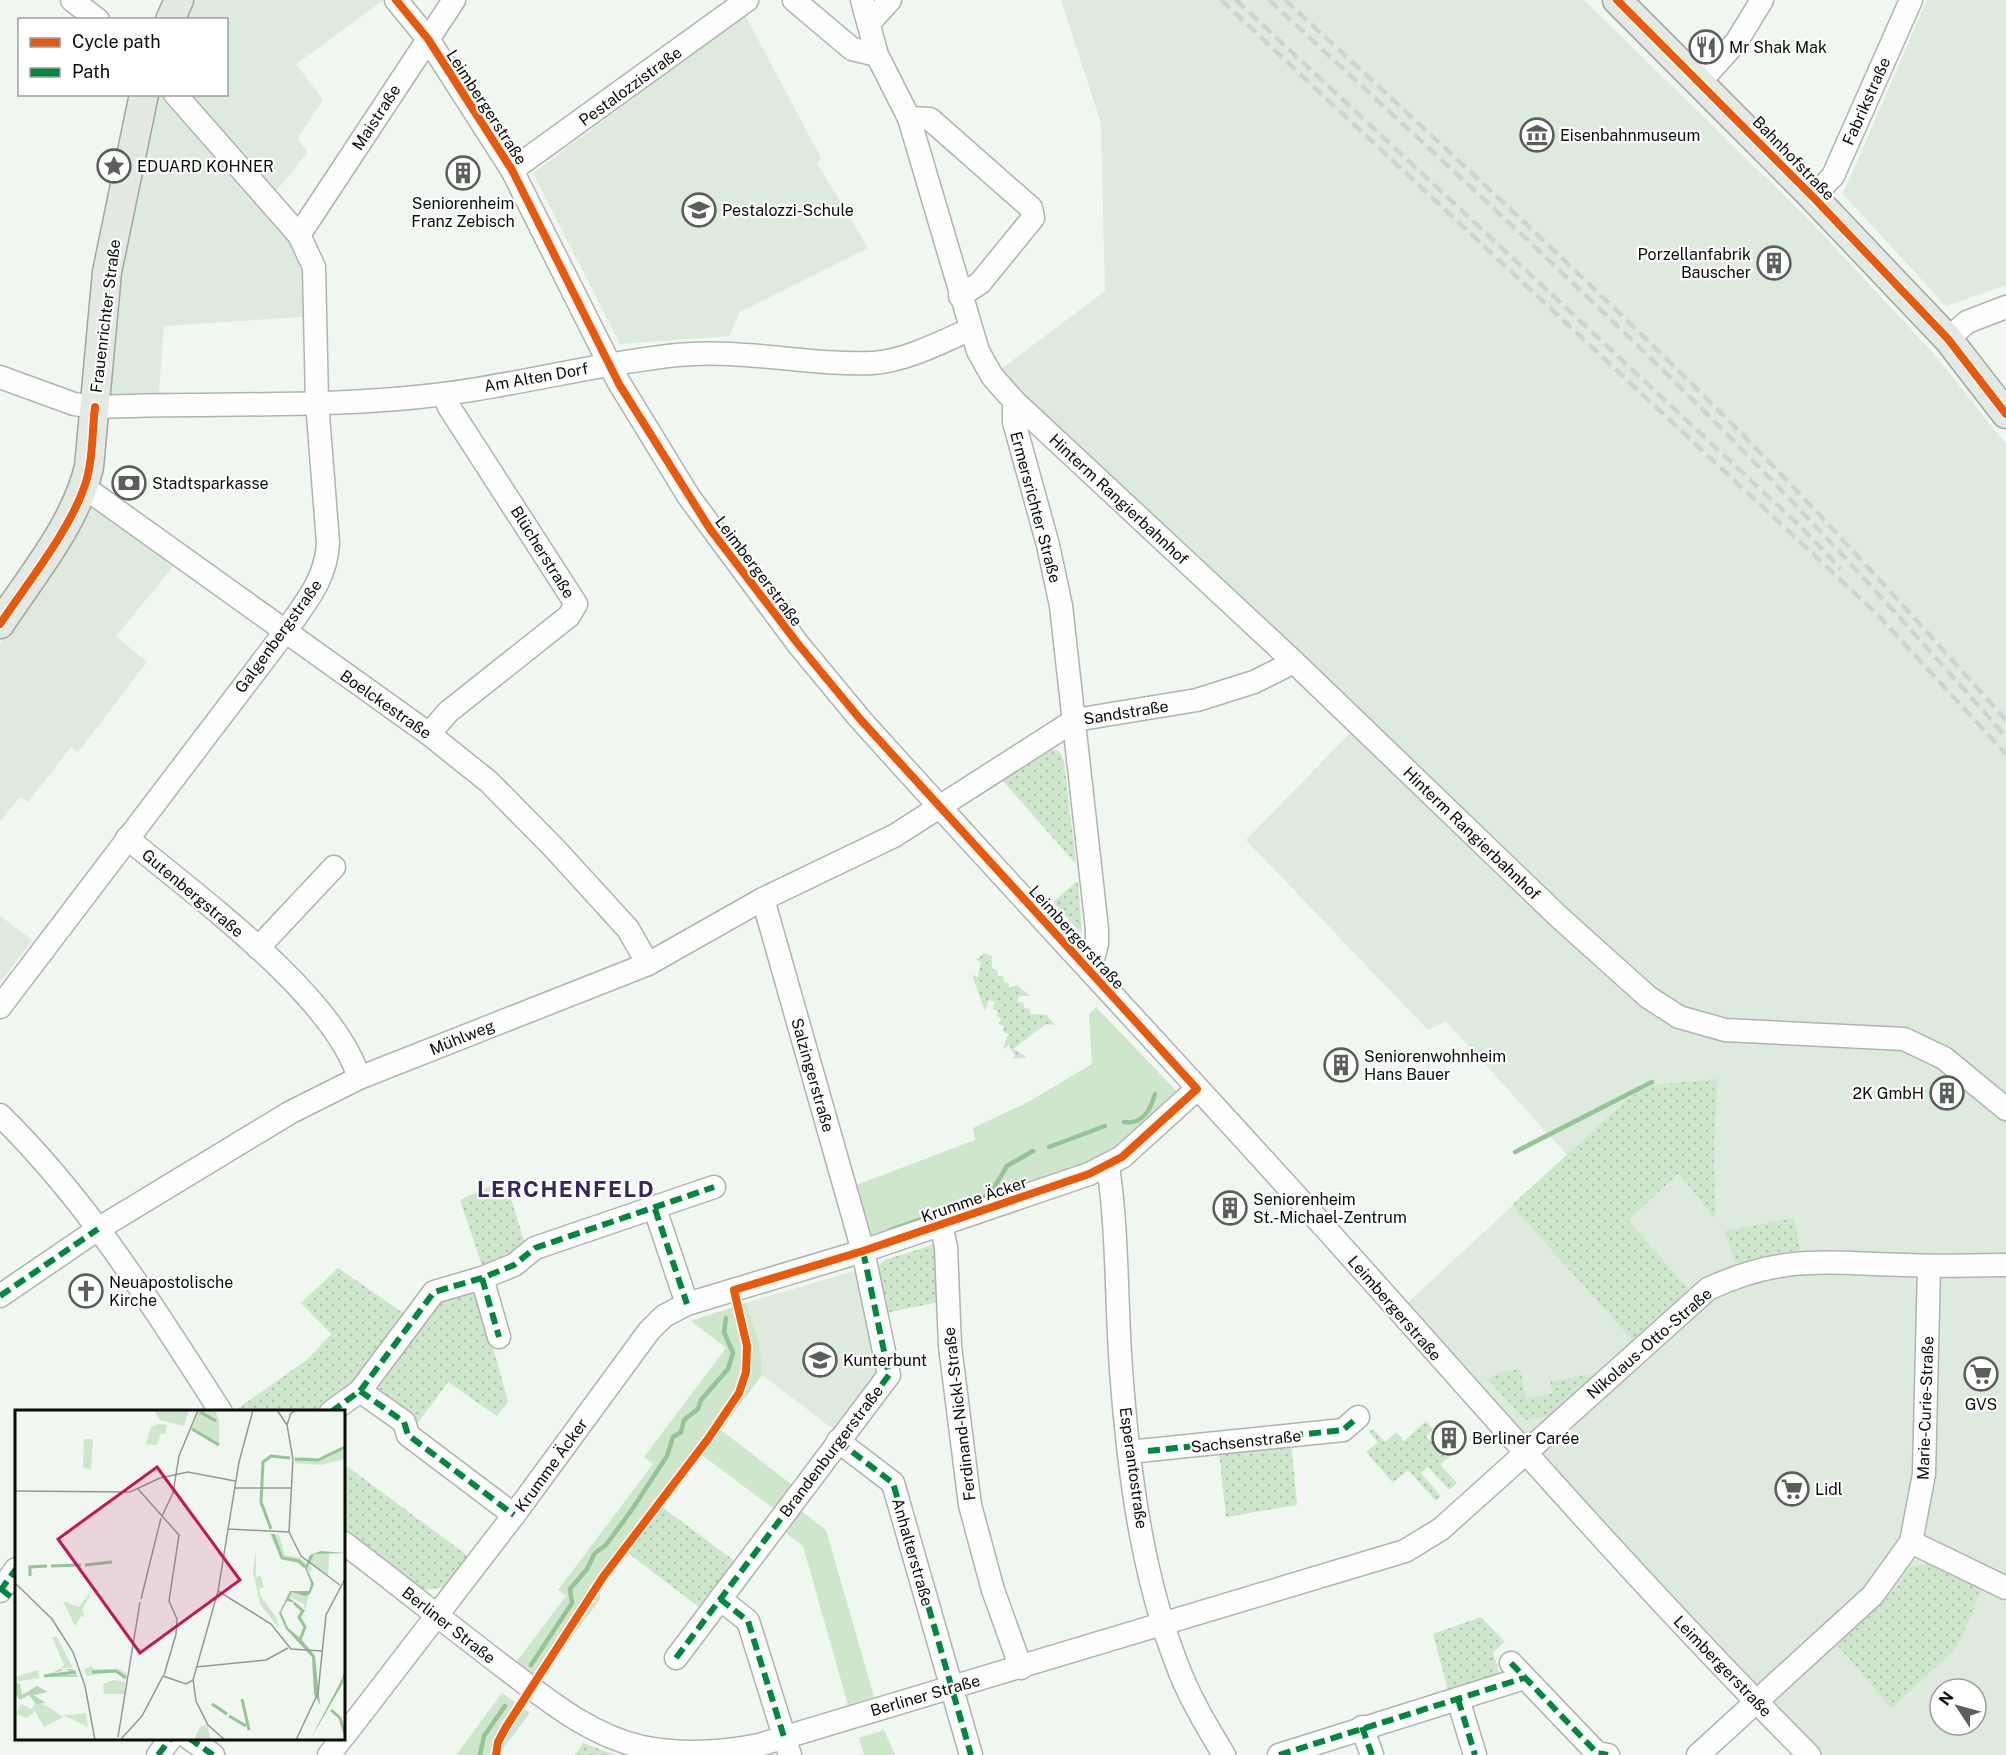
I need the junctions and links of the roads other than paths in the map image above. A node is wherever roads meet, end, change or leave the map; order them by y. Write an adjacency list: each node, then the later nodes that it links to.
1 (72, 0): 12 (street)
2 (179, 0): 13 (main road)
3 (396, 0): 15 (street, Leimbergerstraße)
4 (454, 0): 15 (street, Maistraße)
5 (747, 0): 21 (street, Pestalozzistraße)
6 (794, 0): 16 (street)
7 (862, 0): 14 (street)
8 (890, 0): 14 (street)
9 (1617, 0): 17 (main road, Bahnhofstraße)
10 (1762, 0): 17 (street)
11 (1911, 0): 22 (street, Fabrikstraße)
12 (95, 18)
13 (171, 18)
14 (869, 23): 16 (street)
15 (428, 39): 21 (street, Leimbergerstraße); 23 (street, Maistraße)
16 (877, 56): 20 (street)
17 (1700, 82): 22 (main road, Bahnhofstraße)
18 (144, 96): 33 (main road, Frauenrichter Straße)
19 (177, 96): 23 (street, Galgenbergstraße)
20 (909, 118): 24 (street); 24 (street)
21 (512, 170): 28 (street, Leimbergerstraße)
22 (1813, 197): 27 (main road, Bahnhofstraße)
23 (299, 235): 32 (street, Galgenbergstraße)
24 (960, 296): 26 (street)
25 (2006, 307): 27 (street)
26 (971, 328): 28 (street, Am Alten Dorf); 31 (street)
27 (1948, 339): 34 (main road, Bahnhofstraße)
28 (609, 364): 30 (street, Am Alten Dorf); 41 (street, Leimbergerstraße)
29 (0, 377): 33 (street, Am Alten Dorf)
30 (444, 394): 32 (street, Am Alten Dorf); 40 (street, Blücherstraße)
31 (1014, 401): 38 (street, Hinterm Rangierbahnhof); 39 (street, Ermersrichter Straße)
32 (317, 402): 33 (street, Am Alten Dorf); 37 (street, Galgenbergstraße)
33 (95, 407): 35 (main road, Frauenrichter Straße)
34 (2006, 414)
35 (84, 487): 36 (main road, Frauenrichter Straße); 37 (street, Boelckestraße)
36 (0, 624)
37 (285, 632): 40 (street, Boelckestraße); 42 (street, Galgenbergstraße)
38 (1294, 662): 39 (street, Sandstraße); 51 (street, Hinterm Rangierbahnhof)
39 (1075, 720): 41 (street, Sandstraße); 47 (street, Ermersrichter Straße)
40 (429, 734): 46 (street, Boelckestraße)
41 (939, 806): 44 (street, Mühlweg); 47 (street, Leimbergerstraße)
42 (127, 838): 45 (street, Gutenbergstraße); 48 (street, Galgenbergstraße)
43 (334, 867): 45 (street, Gutenbergstraße)
44 (763, 899): 46 (street, Mühlweg); 58 (street, Salzingerstraße)
45 (258, 948): 49 (street, Gutenbergstraße)
46 (648, 964): 49 (street, Mühlweg)
47 (1090, 970): 50 (street, Leimbergerstraße)
48 (0, 1007)
49 (359, 1078): 57 (street, Mühlweg)
50 (1197, 1089): 53 (street, Krumme Äcker); 71 (street, Leimbergerstraße)
51 (2006, 1109)
52 (0, 1115): 57 (street)
53 (1108, 1166): 56 (street, Krumme Äcker); 70 (street, Esperantostraße)
54 (714, 1187): 55 (street)
55 (656, 1209): 61 (street); 63 (street)
56 (941, 1224): 58 (street, Krumme Äcker); 82 (street, Ferdinand-Nickl-Straße)
57 (98, 1229): 62 (street, Mühlweg); 66 (street)
58 (863, 1251): 63 (street, Krumme Äcker); 69 (street, Brandenburgerstraße)
59 (2006, 1265): 60 (street, Nikolaus-Otto-Straße)
60 (1929, 1266): 71 (street, Nikolaus-Otto-Straße); 73 (street, Marie-Curie-Straße)
61 (482, 1278): 64 (street); 65 (street)
62 (0, 1296)
63 (687, 1304): 72 (street, Krumme Äcker)
64 (499, 1337)
65 (360, 1391): 67 (street); 72 (street)
66 (220, 1410)
67 (334, 1410)
68 (1358, 1417): 70 (street, Sachsenstraße)
69 (838, 1441): 78 (street, Brandenburgerstraße); 83 (street, Anhalterstraße)
70 (1130, 1452): 80 (street, Esperantostraße)
71 (1524, 1454): 80 (street, Berliner Straße); 85 (street, Leimbergerstraße)
72 (514, 1515): 79 (street, Krumme Äcker)
73 (1911, 1542): 76 (street); 85 (street, Marie-Curie-Straße)
74 (345, 1544): 79 (street, Berliner Straße)
75 (15, 1572): 77 (street)
76 (2006, 1588)
77 (6, 1594)
78 (720, 1599): 81 (street, Brandenburgerstraße); 91 (street)
79 (436, 1616): 87 (street, Krumme Äcker); 91 (street, Berliner Straße)
80 (1164, 1624): 82 (street, Berliner Straße); 96 (street, Esperantostraße)
81 (676, 1658)
82 (1021, 1668): 83 (street, Berliner Straße)
83 (951, 1688): 91 (street, Berliner Straße); 95 (street, Anhalterstraße)
84 (1458, 1699): 86 (street); 99 (street); 100 (street)
85 (1756, 1702): 101 (street); 102 (street, Leimbergerstraße)
86 (1362, 1727): 97 (street); 98 (street)
87 (345, 1734)
88 (169, 1740): 92 (street)
89 (192, 1740): 93 (street)
90 (341, 1740): 94 (street, Krumme Äcker)
91 (787, 1746)
92 (158, 1755)
93 (213, 1755)
94 (329, 1755)
95 (971, 1755)
96 (1224, 1755)
97 (1279, 1755)
98 (1372, 1755)
99 (1475, 1755)
100 (1608, 1755)
101 (1698, 1755)
102 (1809, 1755)

